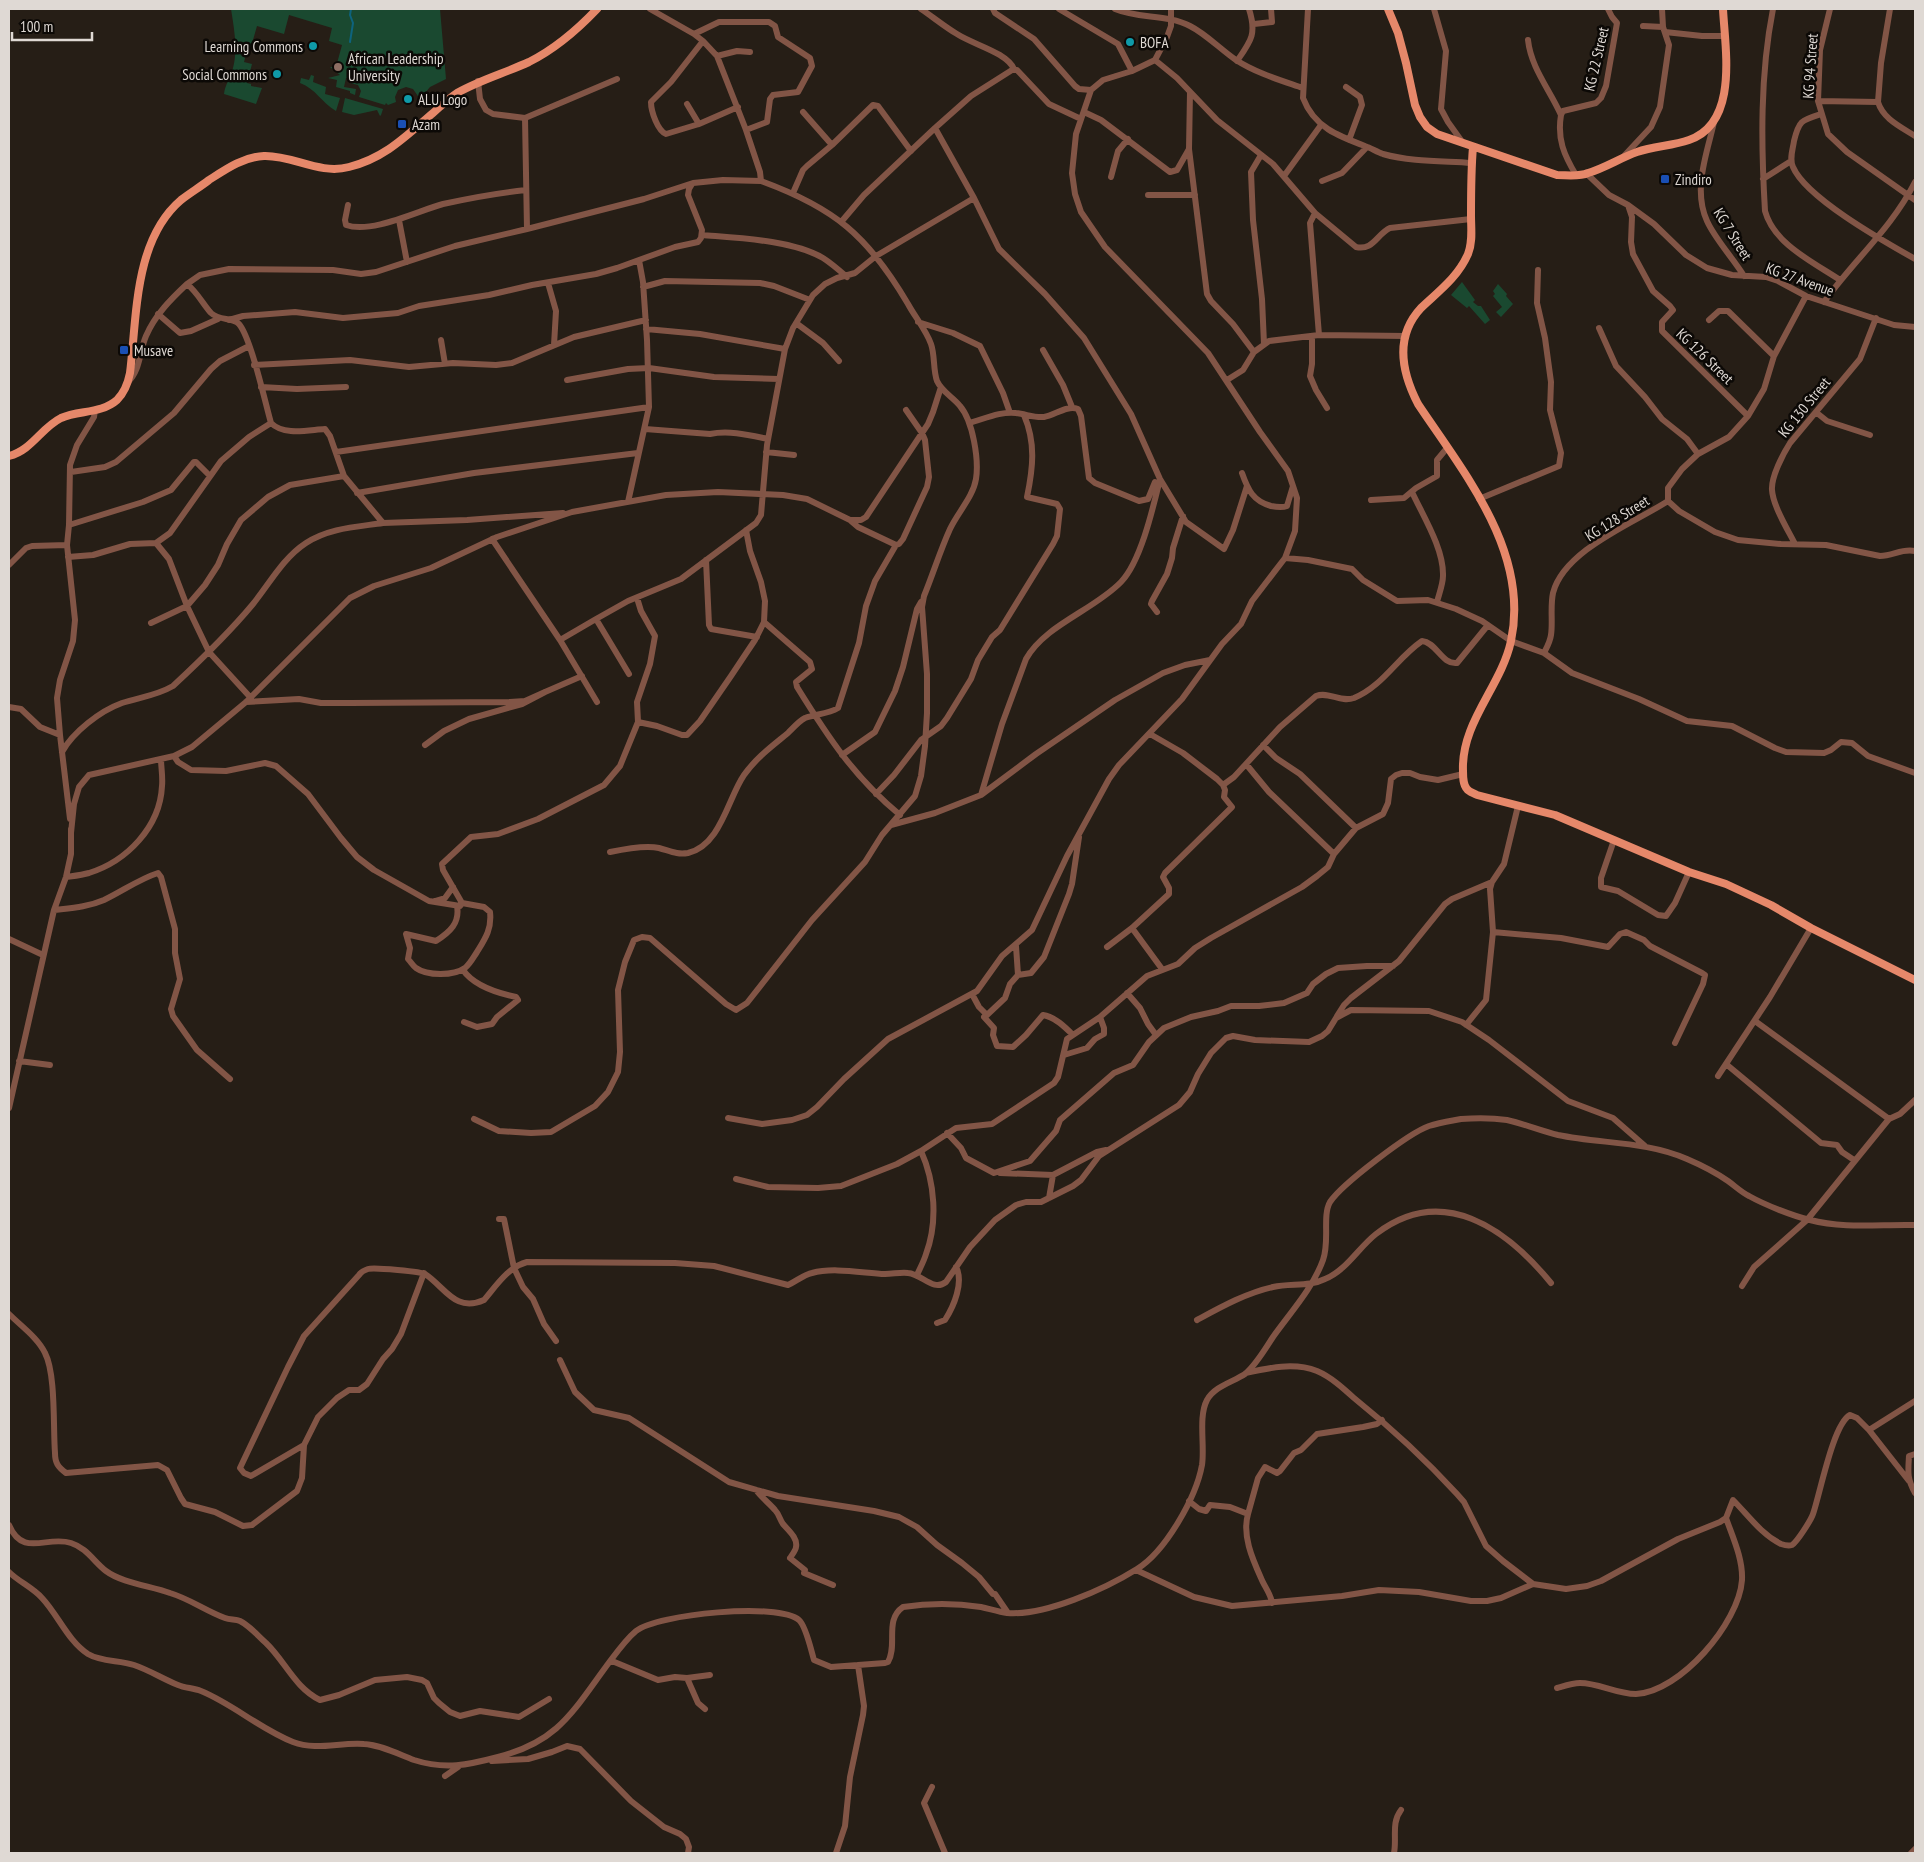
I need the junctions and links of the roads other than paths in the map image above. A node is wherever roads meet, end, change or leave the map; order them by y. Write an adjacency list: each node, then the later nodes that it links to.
1 (597, 9): 34 (main road)
2 (653, 9): 23 (street)
3 (921, 9): 31 (street)
4 (993, 9): 37 (street)
5 (1059, 9): 32 (street)
6 (1116, 9): 19 (street)
7 (1171, 9): 19 (street)
8 (1249, 9): 20 (street)
9 (1271, 9): 20 (street)
10 (1308, 9): 36 (street)
11 (1388, 9): 56 (main road)
12 (1434, 9): 56 (street)
13 (1608, 9): 46 (street, KG 22 Street)
14 (1662, 9): 22 (street)
15 (1723, 9): 24 (main road)
16 (1772, 9): 70 (street)
17 (1830, 9): 39 (street, KG 94 Street)
18 (1890, 9): 40 (street)
19 (1172, 19): 29 (street); 30 (street)
20 (1254, 24): 30 (street)
21 (1643, 26): 22 (street)
22 (1664, 30): 24 (street); 63 (street)
23 (694, 34): 26 (street); 52 (street)
24 (1724, 36): 48 (main road)
25 (1528, 40): 46 (street)
26 (703, 41): 28 (street); 49 (street)
27 (750, 52): 28 (street)
28 (717, 56): 42 (street)
29 (1155, 60): 32 (street); 38 (street)
30 (1237, 61): 36 (street)
31 (1014, 69): 45 (street); 51 (street)
32 (1132, 71): 37 (street)
33 (617, 80): 47 (street)
34 (478, 81): 47 (street); 133 (main road)
35 (1346, 87): 55 (street)
36 (1303, 88): 50 (street)
37 (1091, 90): 45 (street)
38 (1190, 92): 60 (street); 62 (street)
39 (1818, 101): 40 (street); 44 (street, KG 94 Street)
40 (1878, 102): 53 (street)
41 (687, 104): 49 (street)
42 (738, 107): 49 (street); 52 (street)
43 (803, 112): 57 (street)
44 (1821, 114): 64 (street); 79 (street, KG 94 Street)
45 (1083, 115): 54 (street); 132 (street)
46 (1561, 115): 67 (street)
47 (525, 118): 75 (street)
48 (1715, 118): 63 (main road); 96 (street, KG 7 Street)
49 (699, 124)
50 (1321, 125): 55 (street); 68 (street)
51 (935, 128): 61 (street); 80 (street)
52 (746, 130): 71 (street)
53 (1915, 136)
54 (1128, 139): 60 (street); 69 (street)
55 (1349, 140): 58 (street)
56 (1464, 144): 59 (main road)
57 (832, 145): 61 (street); 76 (street)
58 (1367, 147): 65 (street); 72 (street)
59 (1472, 147): 65 (main road); 67 (main road)
60 (1189, 149): 78 (street)
61 (911, 150): 87 (street)
62 (1261, 155): 68 (street); 119 (street)
63 (1622, 158): 66 (main road)
64 (1791, 161): 70 (street); 90 (street)
65 (1471, 163): 85 (main road)
66 (1587, 174): 67 (main road); 83 (street, KG 27 Avenue)
67 (1576, 175)
68 (1284, 176): 84 (street)
69 (1111, 177)
70 (1763, 179): 98 (street)
71 (761, 181): 74 (street); 76 (street)
72 (1322, 181)
73 (1915, 182): 79 (street)
74 (693, 183): 88 (street); 89 (street)
75 (526, 190): 86 (street); 88 (street)
76 (793, 193): 87 (street)
77 (1148, 195): 78 (street)
78 (1195, 195): 124 (street)
79 (1908, 195): 81 (street, KG 94 Street); 90 (street)
80 (974, 198): 91 (street); 163 (street)
81 (1915, 200)
82 (348, 205): 86 (street)
83 (1628, 205): 96 (street, KG 27 Avenue); 145 (street, KG 126 Street)
84 (1315, 213): 85 (street); 116 (street)
85 (1471, 219): 117 (main road)
86 (399, 220): 94 (street)
87 (842, 222): 91 (street)
88 (528, 230): 94 (street)
89 (702, 235): 93 (street); 97 (street)
90 (1878, 239): 92 (street); 98 (street)
91 (876, 256): 97 (street); 111 (street)
92 (1915, 259)
93 (639, 260): 99 (street); 101 (street)
94 (407, 262): 100 (street)
95 (1538, 270): 169 (street)
96 (1744, 276): 102 (street, KG 27 Avenue)
97 (847, 277): 103 (street)
98 (1840, 280): 104 (street)
99 (548, 283): 108 (street); 120 (street)
100 (187, 284): 105 (street); 106 (street)
101 (643, 287): 103 (street); 109 (street)
102 (1806, 296): 104 (street, KG 27 Avenue); 125 (street, KG 128 Street)
103 (810, 300): 112 (street)
104 (1824, 302): 107 (street, KG 27 Avenue)
105 (158, 314): 106 (street); 133 (street)
106 (218, 318): 108 (street)
107 (1876, 318): 113 (street, KG 27 Avenue); 143 (street, KG 130 Street)
108 (229, 320): 121 (street)
109 (646, 320): 115 (street); 120 (street)
110 (1709, 320): 125 (street)
111 (918, 322): 136 (street); 142 (street)
112 (796, 323): 122 (street); 126 (street)
113 (1915, 327)
114 (1599, 328): 156 (street)
115 (646, 329): 122 (street); 129 (street)
116 (1316, 336): 117 (street); 119 (street); 139 (street)
117 (1406, 336): 152 (main road)
118 (441, 340): 127 (street)
119 (1264, 344): 124 (street)
120 (554, 345): 127 (street)
121 (249, 346): 128 (street); 159 (street)
122 (785, 349): 130 (street)
123 (1043, 350): 138 (street)
124 (1254, 352): 132 (street)
125 (1774, 356): 145 (street, KG 128 Street)
126 (839, 362)
127 (445, 364): 128 (street)
128 (254, 365): 134 (street)
129 (649, 368): 130 (street); 131 (street); 137 (street)
130 (779, 379): 151 (street)
131 (567, 380)
132 (1227, 380): 164 (street)
133 (128, 382): 140 (main road)
134 (261, 387): 135 (street); 146 (street)
135 (346, 387)
136 (941, 387): 147 (street); 149 (street)
137 (649, 407): 148 (street); 153 (street)
138 (1072, 407): 144 (street); 163 (street)
139 (1327, 408)
140 (95, 410): 157 (main road); 159 (street)
141 (906, 410): 149 (street)
142 (1010, 413): 144 (street); 147 (street)
143 (1817, 413): 150 (street); 181 (street, KG 130 Street)
144 (1024, 415): 214 (street)
145 (1748, 416): 156 (street, KG 128 Street)
146 (271, 423): 153 (street); 161 (street)
147 (970, 423): 190 (street)
148 (645, 429): 151 (street); 155 (street)
149 (922, 433): 175 (street); 183 (street)
150 (1870, 436)
151 (768, 439): 154 (street)
152 (1447, 448): 166 (street); 169 (main road)
153 (336, 452): 162 (street)
154 (766, 452): 158 (street); 168 (street)
155 (638, 454): 167 (street); 172 (street)
156 (1698, 454): 171 (street, KG 128 Street)
157 (9, 456)
158 (794, 456)
159 (71, 472): 177 (street)
160 (1242, 473): 165 (street)
161 (210, 476): 177 (street); 180 (street)
162 (344, 476): 167 (street); 192 (street)
163 (1159, 477): 174 (street); 226 (street)
164 (1293, 482): 165 (street); 186 (street)
165 (1247, 486): 174 (street)
166 (1412, 492): 170 (street); 191 (street)
167 (357, 493): 176 (street)
168 (762, 494): 172 (street); 175 (street); 178 (street)
169 (1479, 499): 200 (main road)
170 (1371, 500)
171 (1668, 501): 181 (street); 202 (street, KG 128 Street)
172 (628, 502): 173 (street)
173 (572, 512): 176 (street); 179 (street)
174 (1183, 516): 193 (street)
175 (850, 520): 183 (street)
176 (383, 523): 201 (street)
177 (70, 525): 182 (street)
178 (746, 530): 187 (street); 195 (street)
179 (492, 539): 199 (street); 207 (street)
180 (156, 543): 185 (street); 192 (street)
181 (1795, 544): 184 (street)
182 (67, 545): 185 (street); 188 (street)
183 (896, 545): 210 (street)
184 (1915, 551)
185 (68, 557): 213 (street)
186 (1286, 558): 191 (street); 203 (street)
187 (706, 560): 189 (street); 198 (street)
188 (9, 565)
189 (637, 598): 194 (street); 211 (street)
190 (923, 599): 214 (street); 218 (street)
191 (1437, 602): 197 (street)
192 (188, 606): 196 (street); 201 (street)
193 (1157, 612)
194 (596, 619): 199 (street); 204 (street)
195 (764, 622): 198 (street); 210 (street)
196 (151, 623)
197 (1488, 624): 200 (street); 216 (street)
198 (757, 637): 211 (street)
199 (560, 640): 205 (street)
200 (1511, 641): 202 (street); 223 (main road)
201 (209, 652): 207 (street); 217 (street)
202 (1544, 653): 222 (street)
203 (1210, 660): 212 (street); 226 (street)
204 (629, 674)
205 (582, 676): 206 (street); 208 (street)
206 (545, 692): 207 (street); 215 (street)
207 (248, 700): 219 (street)
208 (597, 702)
209 (9, 707): 213 (street)
210 (814, 715): 218 (street); 234 (street)
211 (638, 722): 239 (street)
212 (1150, 734): 224 (street); 231 (street)
213 (60, 735): 217 (street)
214 (926, 737): 225 (street); 228 (street)
215 (425, 745)
216 (1263, 745): 221 (street); 230 (street)
217 (62, 752): 232 (street)
218 (842, 755): 225 (street)
219 (174, 756): 220 (street); 240 (street)
220 (161, 758): 232 (street); 237 (street)
221 (1246, 764): 224 (street); 235 (street)
222 (1915, 773)
223 (1463, 774): 227 (main road); 230 (street)
224 (1223, 784): 243 (street)
225 (876, 794): 228 (street)
226 (981, 795): 229 (street)
227 (1518, 806): 233 (main road); 238 (street)
228 (900, 814): 229 (street)
229 (890, 826): 275 (street)
230 (1356, 828): 235 (street)
231 (1080, 831): 247 (street); 253 (street)
232 (71, 833): 237 (street)
233 (1614, 840): 236 (main road); 236 (street)
234 (610, 852)
235 (1334, 854): 251 (street)
236 (1689, 872): 244 (main road)
237 (66, 877): 242 (street)
238 (1492, 882): 245 (street); 250 (street)
239 (453, 887): 240 (street); 241 (street)
240 (434, 902): 241 (street)
241 (460, 904): 252 (street); 252 (street)
242 (54, 910): 249 (street); 271 (street)
243 (1132, 928): 248 (street); 251 (street)
244 (1811, 928): 254 (main road); 260 (street)
245 (1493, 932): 262 (street); 265 (street)
246 (9, 939): 249 (street)
247 (1016, 946): 253 (street); 256 (street)
248 (1107, 947)
249 (43, 955): 267 (street)
250 (1393, 966): 259 (street); 264 (street)
251 (1162, 969): 255 (street)
252 (462, 970): 261 (street)
253 (1018, 975): 257 (street)
254 (1915, 980)
255 (1127, 993): 258 (street); 264 (street)
256 (972, 994): 257 (street); 274 (street)
257 (987, 1015): 263 (street)
258 (1100, 1017): 263 (street); 266 (street)
259 (1336, 1018): 262 (street); 279 (street)
260 (1754, 1021): 268 (street); 276 (street)
261 (464, 1022)
262 (1466, 1025): 278 (street)
263 (1073, 1035): 266 (street)
264 (1156, 1035): 282 (street)
265 (1674, 1043)
266 (1064, 1056): 277 (street)
267 (19, 1060): 269 (street); 273 (street)
268 (1726, 1064): 270 (street); 281 (street)
269 (50, 1065)
270 (1718, 1076)
271 (230, 1079)
272 (1915, 1100): 276 (street)
273 (9, 1108)
274 (728, 1118)
275 (474, 1119)
276 (1889, 1119): 281 (street)
277 (947, 1134): 280 (street); 282 (street)
278 (1646, 1147): 287 (street); 294 (street)
279 (1108, 1150): 283 (street); 285 (street)
280 (922, 1151): 284 (street); 292 (street)
281 (1854, 1160): 287 (street)
282 (994, 1173): 283 (street)
283 (1053, 1175): 285 (street)
284 (736, 1179)
285 (1049, 1198): 289 (street)
286 (499, 1219): 290 (street)
287 (1807, 1220): 288 (street); 295 (street)
288 (1915, 1225)
289 (956, 1267): 292 (street); 298 (street)
290 (514, 1268): 291 (street); 292 (street); 299 (street)
291 (424, 1273): 305 (street); 305 (street)
292 (917, 1275)
293 (1551, 1282): 294 (street)
294 (1310, 1284): 297 (street); 301 (street)
295 (1742, 1286)
296 (9, 1314): 305 (street)
297 (1197, 1320)
298 (937, 1323)
299 (556, 1340)
300 (560, 1360): 308 (street)
301 (1245, 1374): 303 (street); 310 (street)
302 (1915, 1401): 304 (street)
303 (1382, 1420): 311 (street); 316 (street)
304 (1869, 1430): 307 (street); 312 (street)
305 (304, 1445)
306 (1915, 1454): 307 (street)
307 (1909, 1481): 309 (street)
308 (756, 1490): 317 (street); 319 (street)
309 (1915, 1493)
310 (1188, 1500): 311 (street); 314 (street)
311 (1248, 1514): 318 (street)
312 (1726, 1518): 316 (street); 324 (street)
313 (9, 1525): 325 (street)
314 (1136, 1570): 318 (street); 319 (street)
315 (9, 1572): 328 (street)
316 (1533, 1584): 318 (street)
317 (833, 1585)
318 (1272, 1603)
319 (1008, 1613): 321 (street)
320 (612, 1661): 323 (street)
321 (858, 1665): 327 (street); 334 (street)
322 (710, 1675): 323 (street)
323 (687, 1678): 326 (street)
324 (1557, 1688)
325 (549, 1699)
326 (705, 1709)
327 (486, 1760): 328 (street); 333 (street)
328 (458, 1767): 329 (street)
329 (445, 1776)
330 (932, 1787): 335 (street)
331 (1402, 1810): 336 (street)
332 (1915, 1849): 337 (street)
333 (688, 1853)
334 (836, 1853)
335 (945, 1853)
336 (1394, 1853)
337 (1911, 1853)

